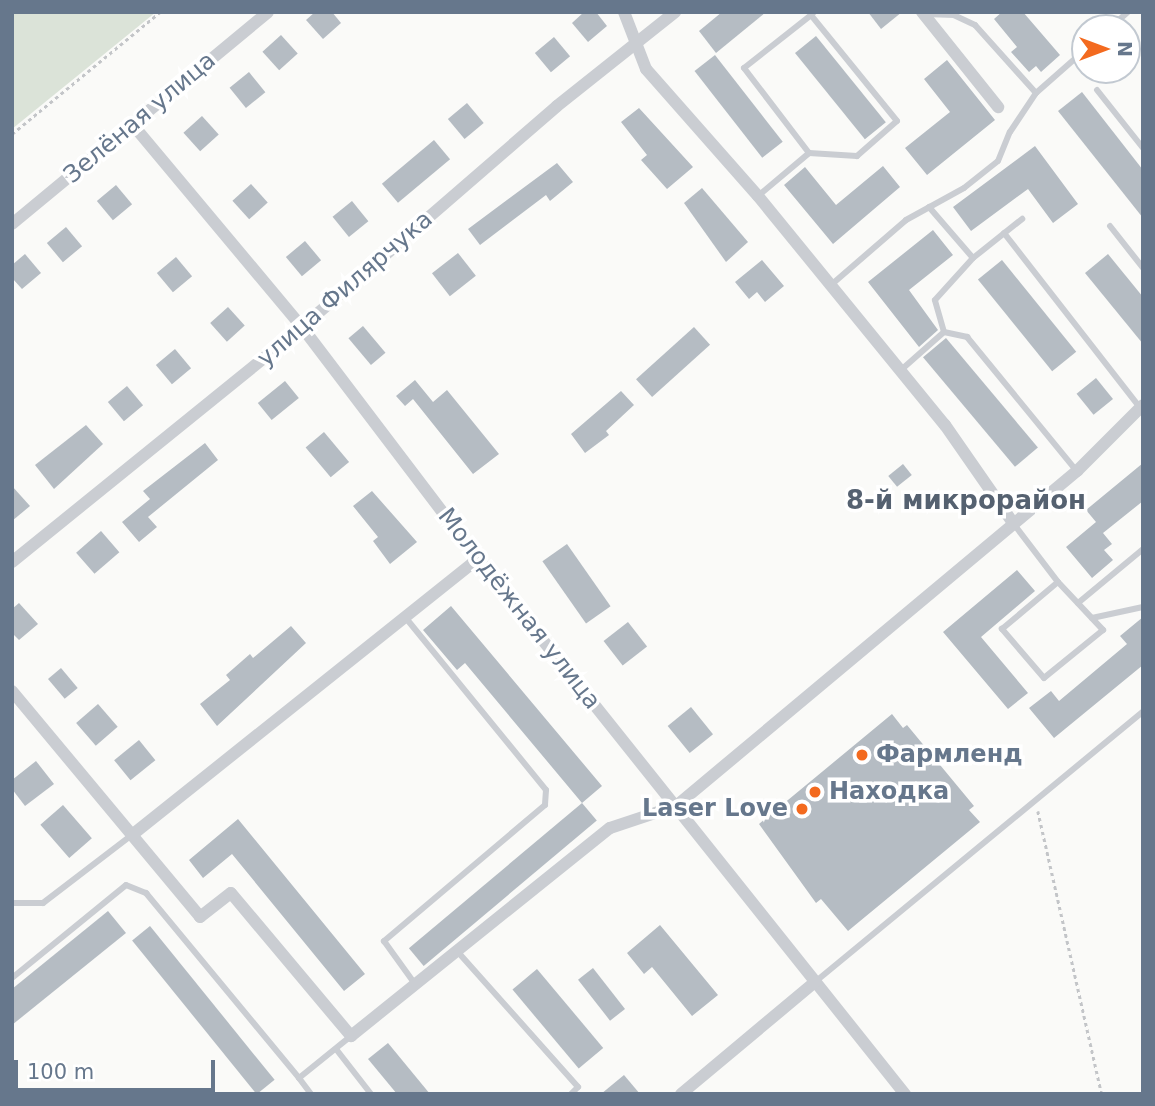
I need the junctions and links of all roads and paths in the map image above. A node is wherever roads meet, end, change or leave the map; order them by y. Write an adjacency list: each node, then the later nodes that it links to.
1 (160, 12): 13 (path)
2 (268, 12): 12 (street, Зелёная улица)
3 (624, 12): 7 (street)
4 (675, 12): 7 (street, улица Филярчука)
5 (923, 13): 10 (lane); 11 (street)
6 (812, 14): 15 (lane); 15 (lane)
7 (637, 44): 16 (street); 25 (street, улица Филярчука)
8 (1071, 62): 10 (lane)
9 (1097, 90): 14 (lane)
10 (1036, 93): 17 (lane)
11 (998, 107)
12 (133, 125): 19 (street, Зелёная улица); 25 (street, Молодёжная улица)
13 (12, 134)
14 (1143, 148)
15 (809, 153): 16 (lane)
16 (758, 196): 24 (street)
17 (929, 207): 22 (lane); 24 (lane)
18 (1022, 219): 21 (lane)
19 (12, 224)
20 (1110, 226): 23 (lane)
21 (1004, 233): 22 (lane); 28 (lane)
22 (972, 258): 26 (lane)
23 (1141, 262)
24 (831, 285): 27 (street)
25 (302, 327): 32 (street, Молодёжная улица); 33 (street, улица Филярчука)
26 (944, 332): 27 (lane); 29 (lane)
27 (901, 370): 30 (street)
28 (1141, 406): 29 (street)
29 (1077, 471): 30 (street)
30 (1013, 523): 34 (lane); 42 (street)
31 (1143, 549): 35 (lane)
32 (478, 559): 37 (street); 42 (street, Молодёжная улица)
33 (12, 562)
34 (1058, 583): 35 (lane); 38 (lane)
35 (1078, 603): 38 (lane)
36 (1143, 607): 38 (lane)
37 (405, 617): 43 (street); 48 (lane)
38 (1092, 618)
39 (12, 691): 43 (street)
40 (1143, 712): 41 (lane)
41 (1035, 801): 47 (lane); 57 (path)
42 (676, 806): 45 (street); 47 (street, Молодёжная улица)
43 (132, 835): 44 (lane); 49 (street)
44 (12, 903)
45 (457, 951): 48 (street); 54 (lane)
46 (12, 978): 51 (lane)
47 (815, 982): 55 (street); 56 (street, Молодёжная улица)
48 (415, 984): 49 (street)
49 (351, 1036): 50 (lane)
50 (336, 1049): 51 (lane); 53 (lane)
51 (299, 1078): 52 (lane)
52 (311, 1094)
53 (371, 1094)
54 (570, 1094)
55 (681, 1094)
56 (905, 1094)
57 (1102, 1094)

